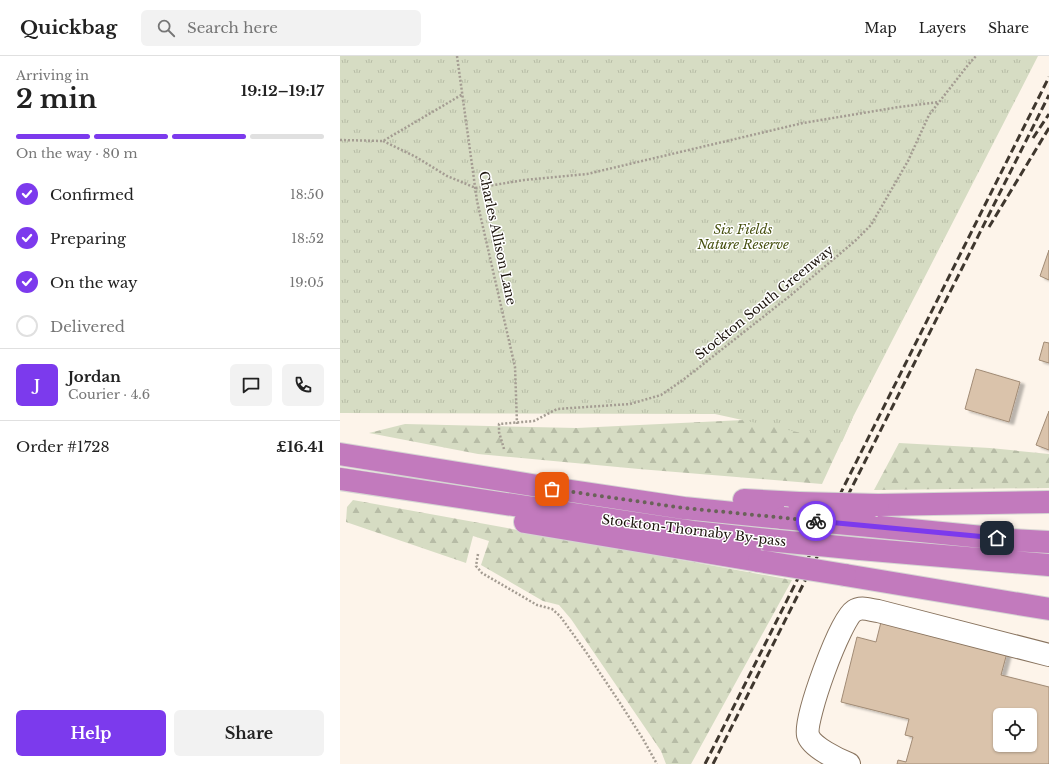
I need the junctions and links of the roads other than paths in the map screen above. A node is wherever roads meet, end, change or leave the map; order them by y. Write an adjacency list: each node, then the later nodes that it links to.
1 (340, 454): 3 (highway, Stockton-Thornaby By-pass)
2 (343, 479): 6 (highway, Stockton-Thornaby By-pass, bridge); 7 (highway, bridge)
3 (538, 486): 4 (highway, bridge); 5 (highway, Stockton-Thornaby By-pass, bridge)
4 (1049, 502)
5 (1049, 542)
6 (1049, 565)
7 (1049, 609)
8 (1049, 655): 9 (lane)
9 (849, 764)

